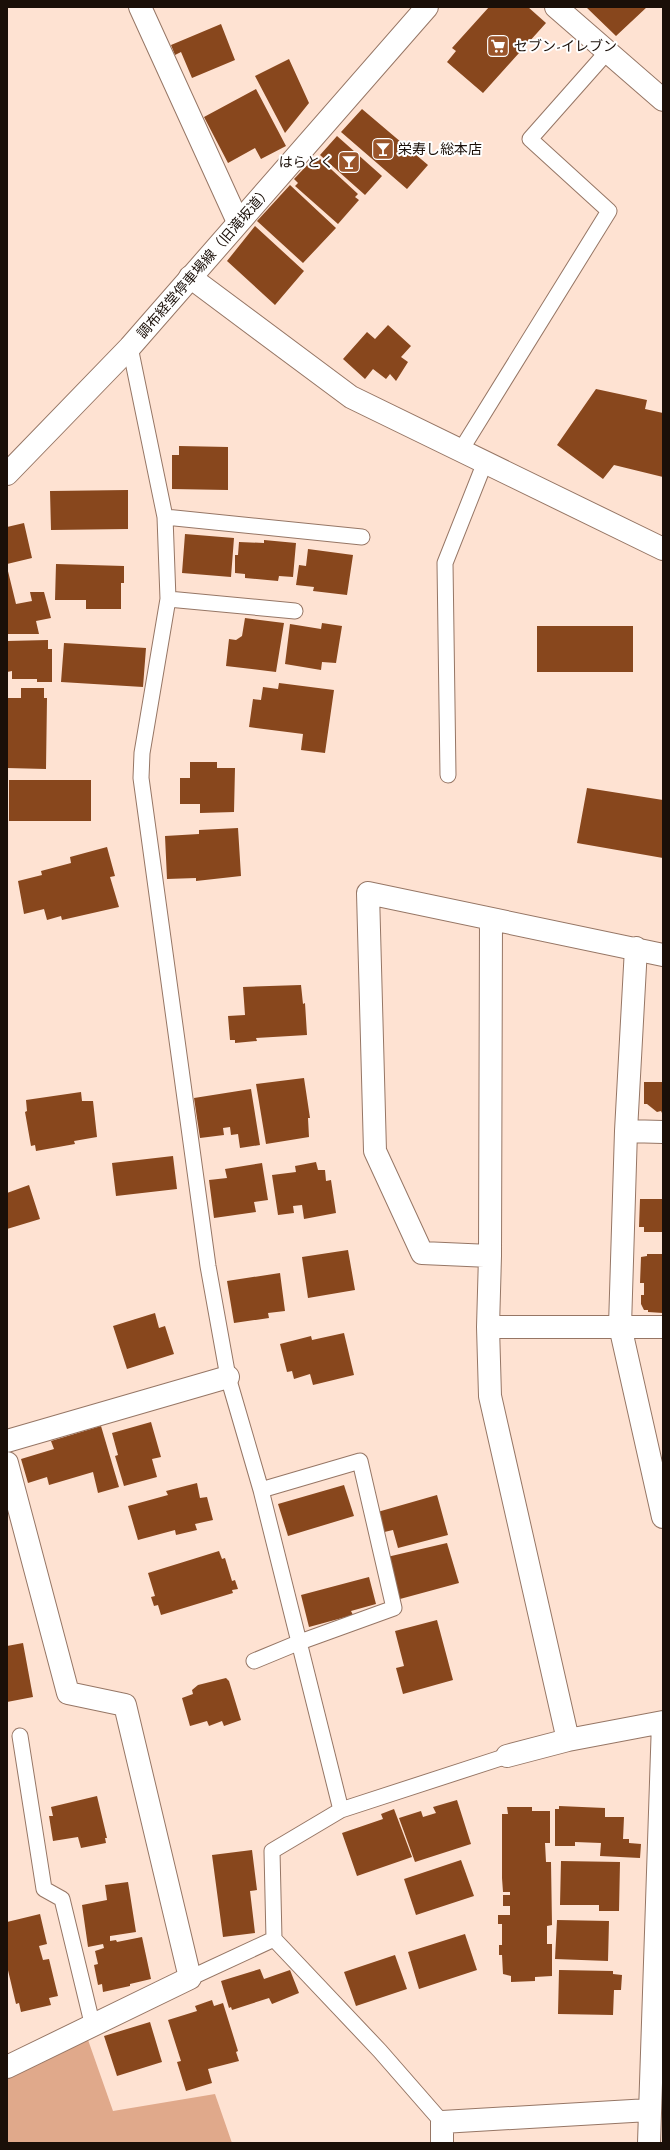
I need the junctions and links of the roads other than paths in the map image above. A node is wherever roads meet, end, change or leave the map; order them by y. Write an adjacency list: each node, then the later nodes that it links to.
1 (140, 7): 6 (street)
2 (427, 7): 6 (street, 調布経堂停車場線（旧滝坂道）)
3 (556, 7): 4 (street)
4 (607, 52): 5 (street); 9 (lane)
5 (663, 100)
6 (238, 222): 7 (street, 調布経堂停車場線（旧滝坂道）)
7 (190, 277): 8 (street, 調布経堂停車場線（旧滝坂道）); 9 (street)
8 (130, 348): 11 (street, 調布経堂停車場線（旧滝坂道）); 12 (lane)
9 (461, 450): 10 (street)
10 (485, 462): 14 (street); 17 (lane)
11 (7, 474)
12 (165, 517): 13 (lane); 15 (lane)
13 (362, 537)
14 (663, 550)
15 (168, 599): 16 (lane); 27 (lane)
16 (295, 611)
17 (448, 775)
18 (492, 919): 19 (street); 23 (street); 23 (street)
19 (636, 948): 20 (street); 21 (street)
20 (663, 955)
21 (626, 1131): 22 (street); 24 (street)
22 (663, 1132)
23 (490, 1256): 25 (street)
24 (620, 1326): 25 (street); 26 (street); 30 (street)
25 (488, 1327): 37 (street)
26 (663, 1327)
27 (228, 1377): 28 (street); 31 (lane)
28 (7, 1441)
29 (7, 1463): 41 (street)
30 (659, 1489): 32 (street)
31 (261, 1490): 33 (lane); 33 (lane)
32 (663, 1517)
33 (300, 1642): 34 (lane); 39 (lane)
34 (254, 1661)
35 (663, 1722): 37 (street); 44 (street)
36 (20, 1736): 42 (lane)
37 (568, 1740): 38 (street)
38 (507, 1756): 39 (lane)
39 (341, 1810): 40 (lane)
40 (274, 1939): 41 (lane); 45 (lane)
41 (190, 1978): 42 (street)
42 (93, 2027): 43 (street)
43 (7, 2067)
44 (649, 2110): 45 (street); 46 (street)
45 (442, 2132)
46 (649, 2143)

